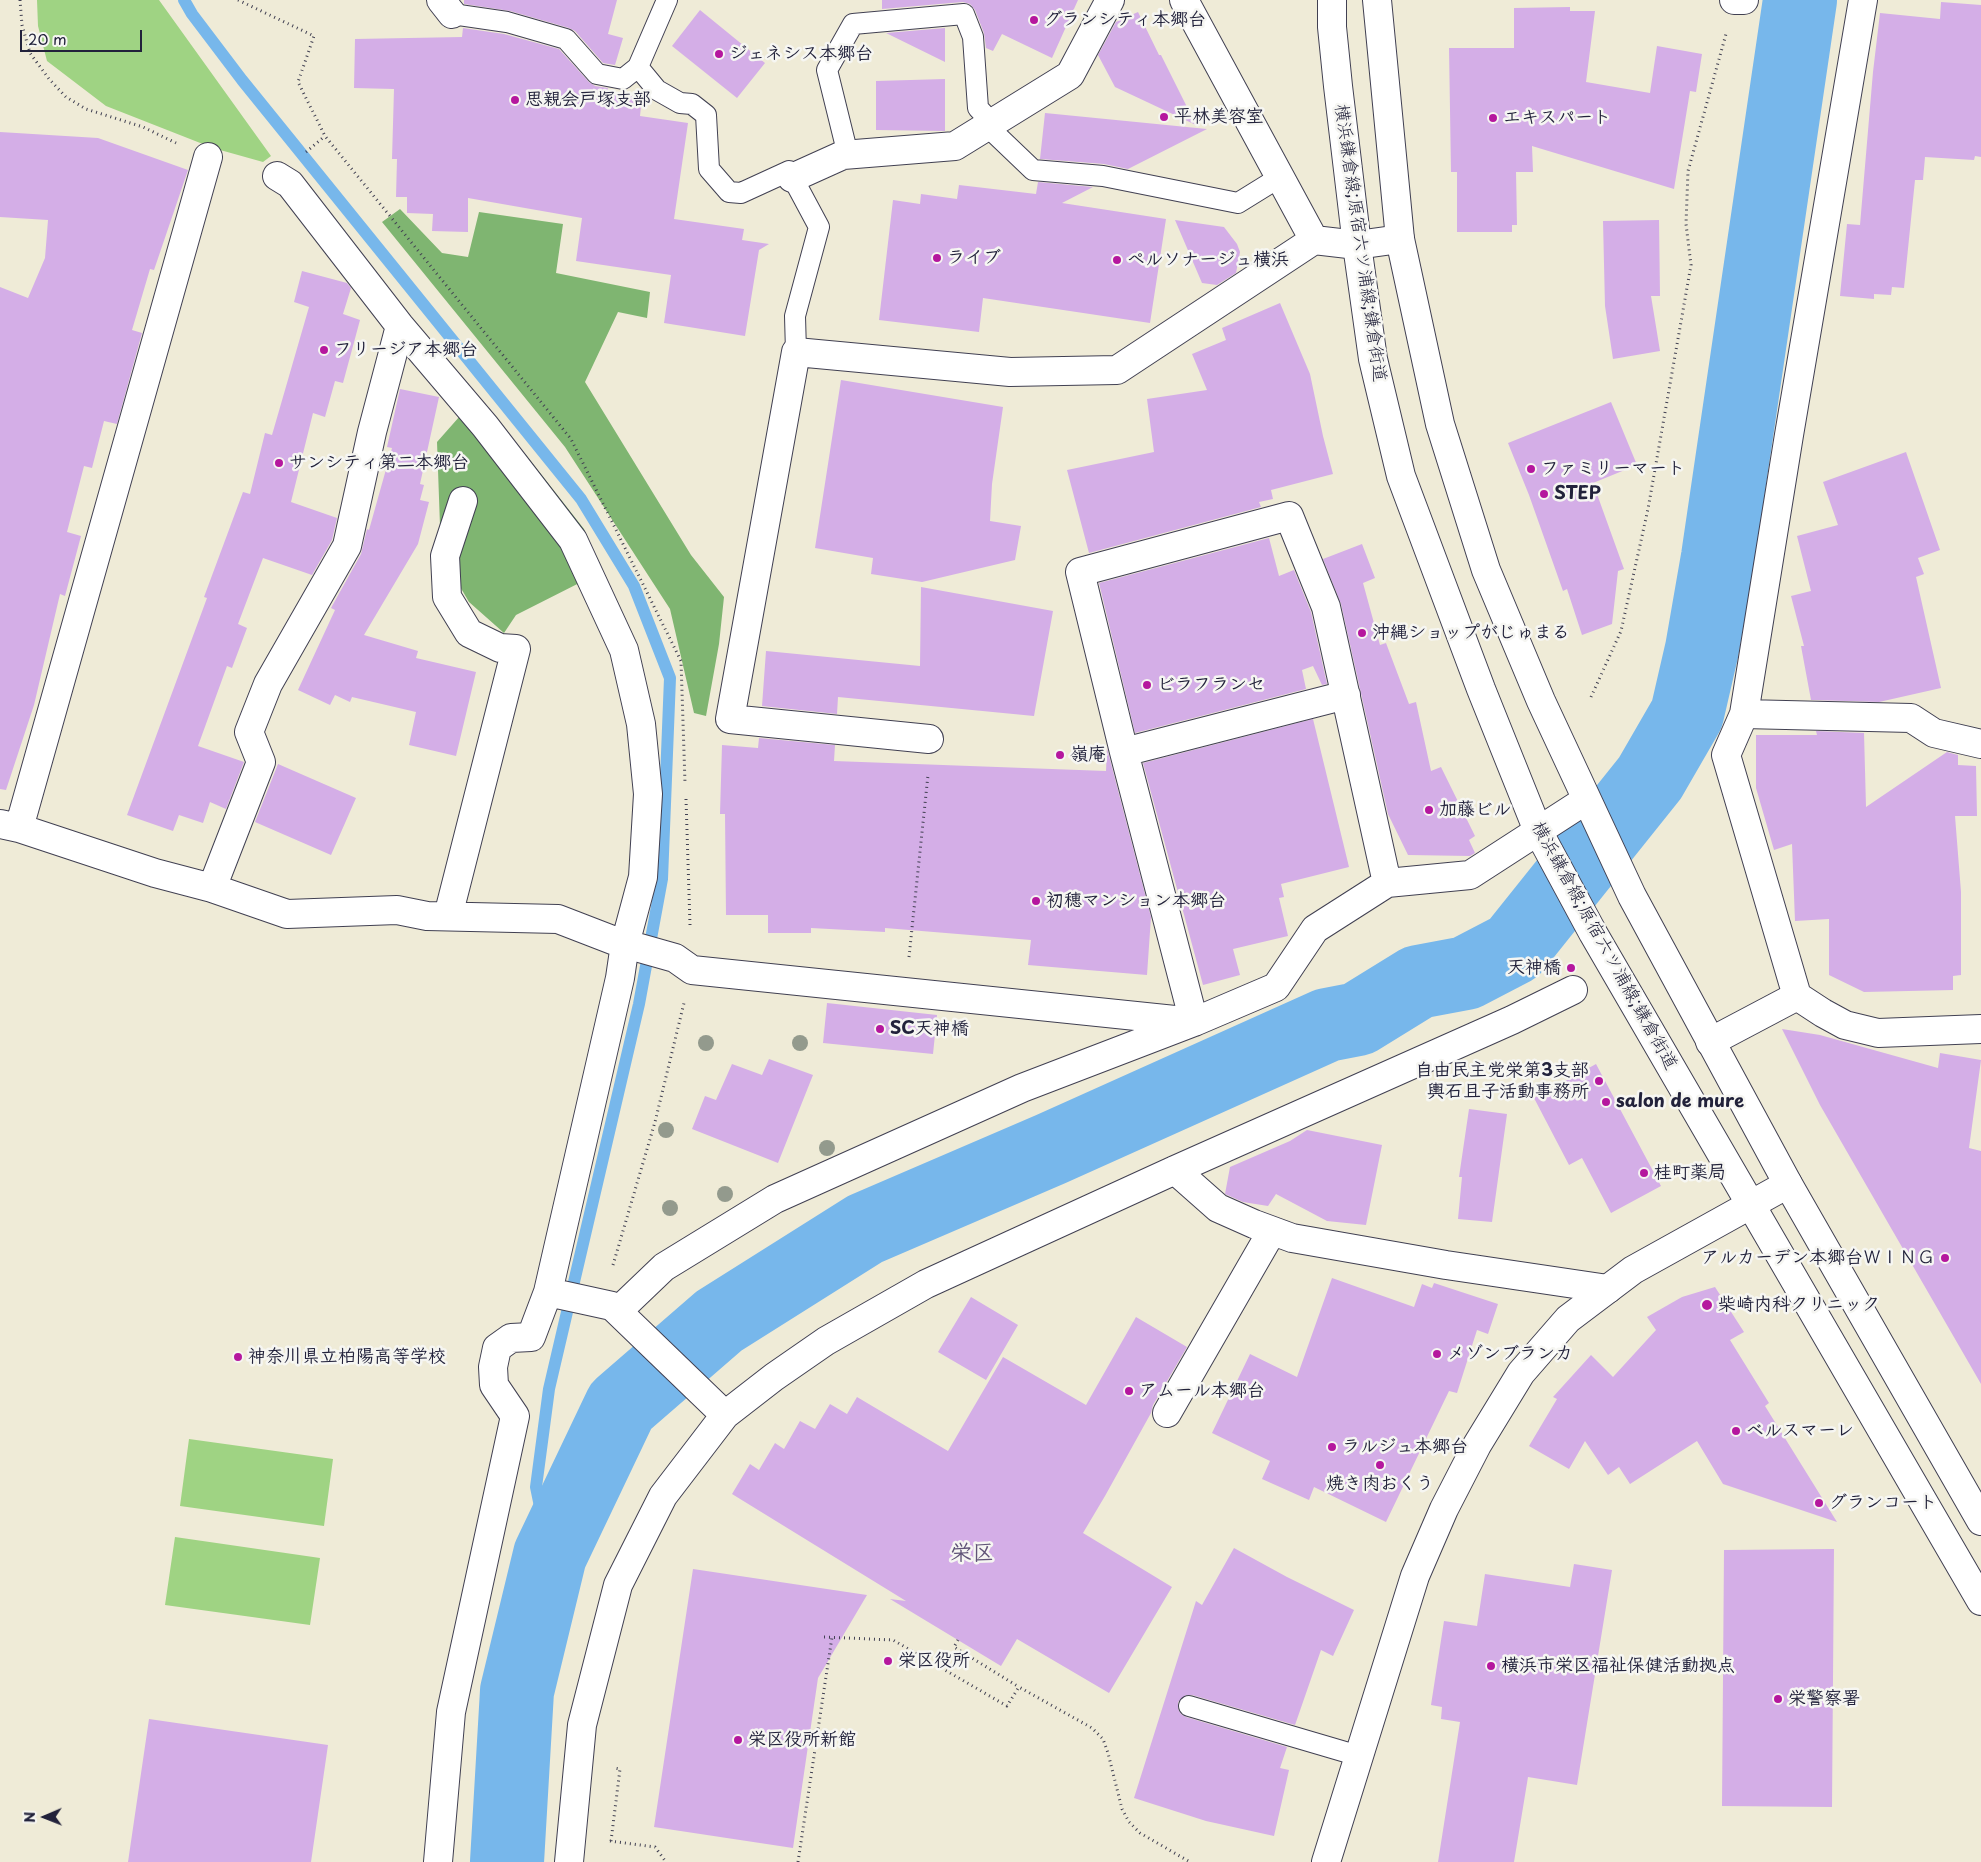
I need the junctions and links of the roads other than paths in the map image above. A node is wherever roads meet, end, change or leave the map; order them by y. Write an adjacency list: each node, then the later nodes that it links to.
1 (667, 0): 10 (lane)
2 (1110, 0): 11 (street)
3 (1184, 0): 15 (street)
4 (1332, 0): 19 (street, 横浜鎌倉線;原宿六ツ浦線;鎌倉街道)
5 (1377, 0): 17 (street)
6 (1735, 0): 7 (street)
7 (1744, 0)
8 (1863, 0): 24 (street)
9 (446, 7): 10 (lane)
10 (638, 67): 16 (lane)
11 (989, 125): 12 (street); 12 (lane); 15 (lane)
12 (848, 155): 16 (street)
13 (208, 157): 29 (street)
14 (277, 176): 20 (street)
15 (1280, 177): 18 (street)
16 (792, 178): 21 (lane)
17 (1400, 239): 19 (street); 28 (street)
18 (1314, 240): 19 (street); 21 (street)
19 (1357, 245): 30 (street, 横浜鎌倉線;原宿六ツ浦線;鎌倉街道)
20 (400, 326): 32 (street); 34 (street)
21 (796, 352): 25 (street)
22 (464, 501): 33 (street)
23 (1346, 695): 27 (street); 27 (street); 31 (street)
24 (1744, 714): 26 (street); 36 (street)
25 (929, 739)
26 (1981, 744)
27 (1124, 752): 37 (street)
28 (1586, 800): 30 (street); 39 (street)
29 (9, 826): 32 (street)
30 (1539, 833): 31 (street); 42 (street, 横浜鎌倉線;原宿六ツ浦線;鎌倉街道)
31 (1387, 884): 37 (street)
32 (212, 888): 33 (street)
33 (448, 916): 34 (street)
34 (628, 944): 37 (street); 45 (street)
35 (1573, 990): 40 (street)
36 (1797, 996): 38 (street); 39 (street)
37 (1194, 1022): 46 (street)
38 (1981, 1029)
39 (1710, 1042): 41 (street)
40 (1175, 1170): 43 (street); 48 (street)
41 (1788, 1184): 42 (street); 49 (street)
42 (1751, 1204): 44 (street); 50 (street, 横浜鎌倉線;原宿六ツ浦線;鎌倉街道)
43 (1272, 1231): 44 (street); 47 (street)
44 (1608, 1289): 52 (street)
45 (548, 1292): 46 (street); 53 (street)
46 (610, 1308): 48 (street)
47 (1167, 1413)
48 (725, 1415): 54 (street)
49 (1981, 1521)
50 (1981, 1601)
51 (1190, 1706): 52 (lane)
52 (1359, 1756): 55 (street)
53 (438, 1862)
54 (569, 1862)
55 (1326, 1862)

